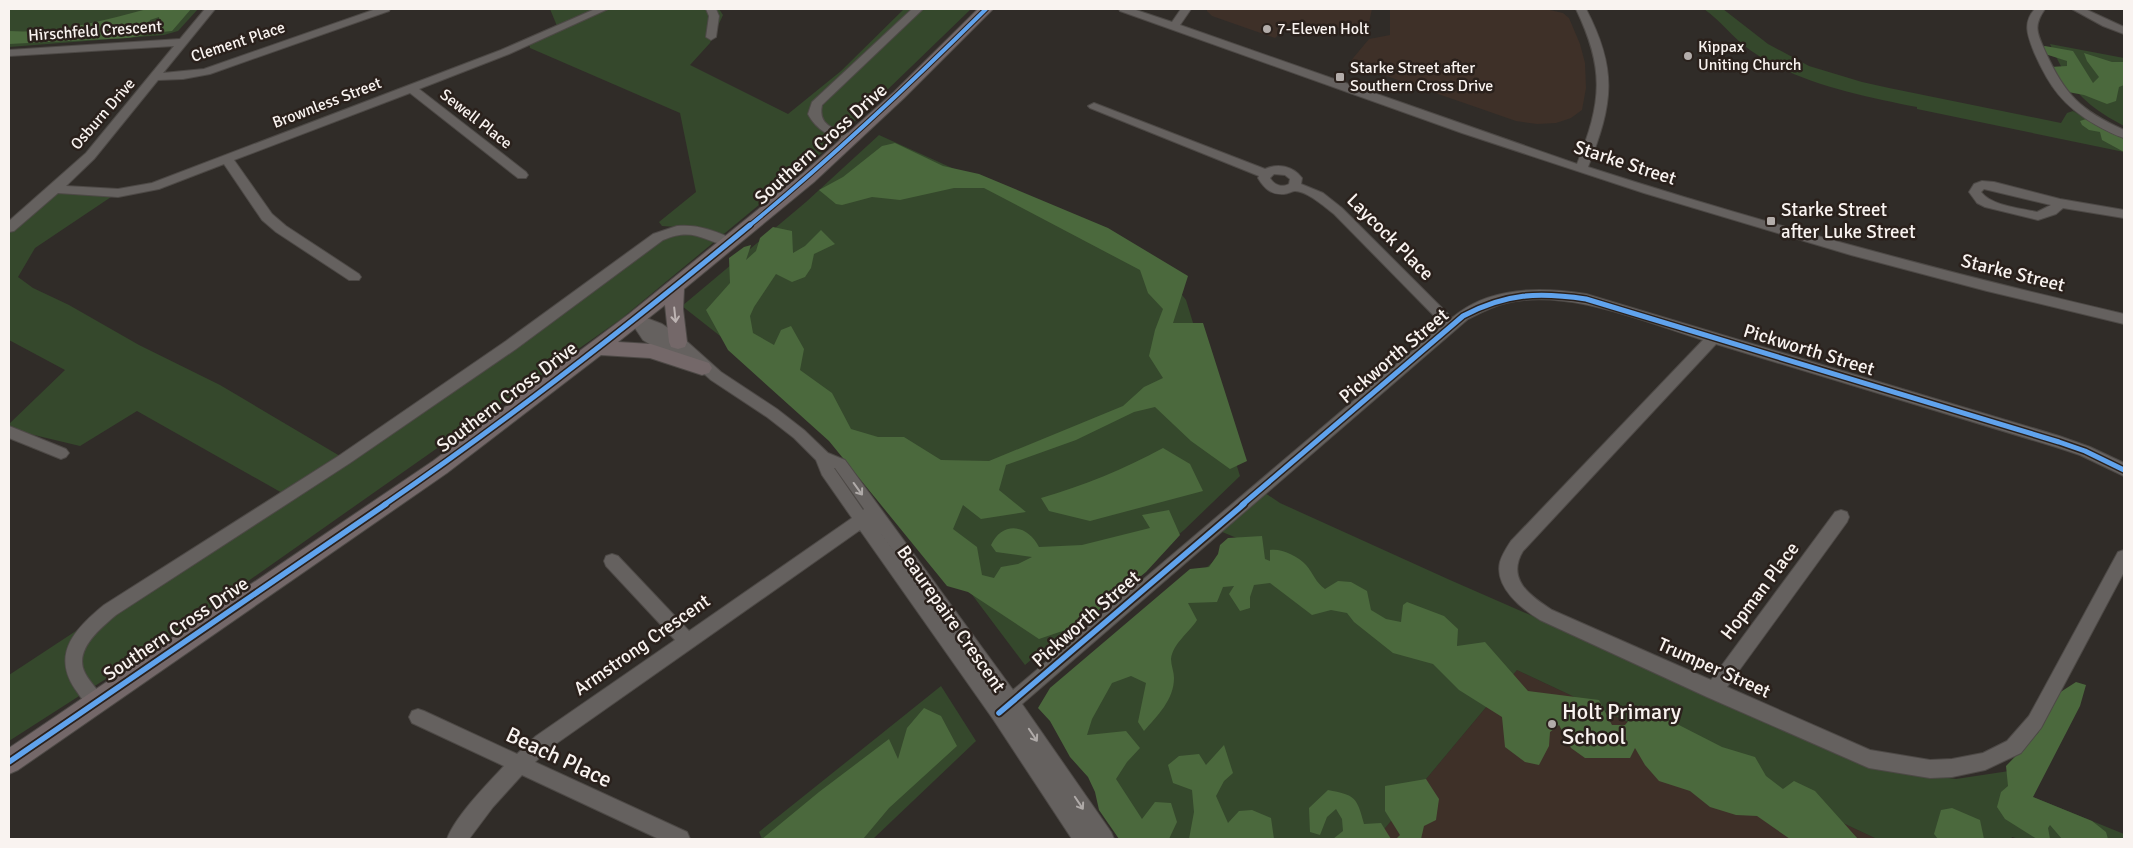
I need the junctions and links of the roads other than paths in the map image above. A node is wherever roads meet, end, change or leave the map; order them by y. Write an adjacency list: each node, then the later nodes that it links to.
1 (210, 9): 16 (street, Osburn Drive)
2 (385, 9): 18 (street, Clement Place)
3 (602, 9): 19 (street, Brownless Street)
4 (711, 9): 14 (street)
5 (918, 9): 22 (street, Southern Cross Drive)
6 (986, 9): 22 (main road, Southern Cross Drive)
7 (1124, 9): 12 (street, Starke Street)
8 (1186, 9): 12 (street)
9 (1581, 9): 24 (street)
10 (2040, 9): 21 (street)
11 (2078, 9): 13 (street)
12 (1174, 26): 24 (street, Starke Street)
13 (2120, 30): 15 (street)
14 (712, 37)
15 (2124, 39)
16 (183, 42): 17 (street, Hirschfeld Crescent); 18 (street, Osburn Drive)
17 (9, 53)
18 (155, 77): 26 (street, Osburn Drive)
19 (410, 88): 23 (street, Brownless Street); 25 (street, Sewell Place)
20 (1094, 106): 35 (street, Laycock Place)
21 (2124, 134)
22 (852, 138): 30 (main road, Southern Cross Drive)
23 (227, 159): 26 (street, Brownless Street); 31 (street)
24 (1581, 169): 34 (street, Starke Street)
25 (522, 175)
26 (55, 189): 29 (street, Osburn Drive)
27 (2060, 203): 27 (street); 28 (street)
28 (2124, 214)
29 (9, 228)
30 (730, 243): 32 (main road, Southern Cross Drive); 49 (street, Southern Cross Drive)
31 (354, 277)
32 (675, 287): 33 (main road, Southern Cross Drive); 37 (main road, one-way to 37)
33 (636, 319): 37 (street, Beaurepaire Crescent); 38 (main road, Southern Cross Drive); 39 (street, Beaurepaire Crescent)
34 (2124, 319)
35 (1452, 326): 36 (street, Pickworth Street); 50 (street, Pickworth Street)
36 (1714, 337): 42 (street, Pickworth Street); 48 (street, Trumper Street)
37 (678, 342): 39 (street, Beaurepaire Crescent)
38 (598, 348): 39 (main road); 49 (main road, Southern Cross Drive)
39 (709, 372): 43 (street, Beaurepaire Crescent)
40 (9, 432): 41 (street)
41 (61, 453)
42 (2124, 470)
43 (868, 515): 47 (street, Armstrong Crescent); 50 (street, Beaurepaire Crescent)
44 (1842, 517): 48 (street, Hopman Place)
45 (2124, 556): 48 (street, Trumper Street)
46 (612, 561): 47 (street)
47 (687, 640): 53 (street, Armstrong Crescent)
48 (1713, 690)
49 (96, 702): 52 (main road, Southern Cross Drive)
50 (1005, 708): 54 (street, Beaurepaire Crescent)
51 (418, 717): 53 (street, Beach Place)
52 (9, 762)
53 (518, 764): 55 (street, Armstrong Crescent); 56 (street, Beach Place)
54 (1090, 834)
55 (457, 839)
56 (680, 839)

